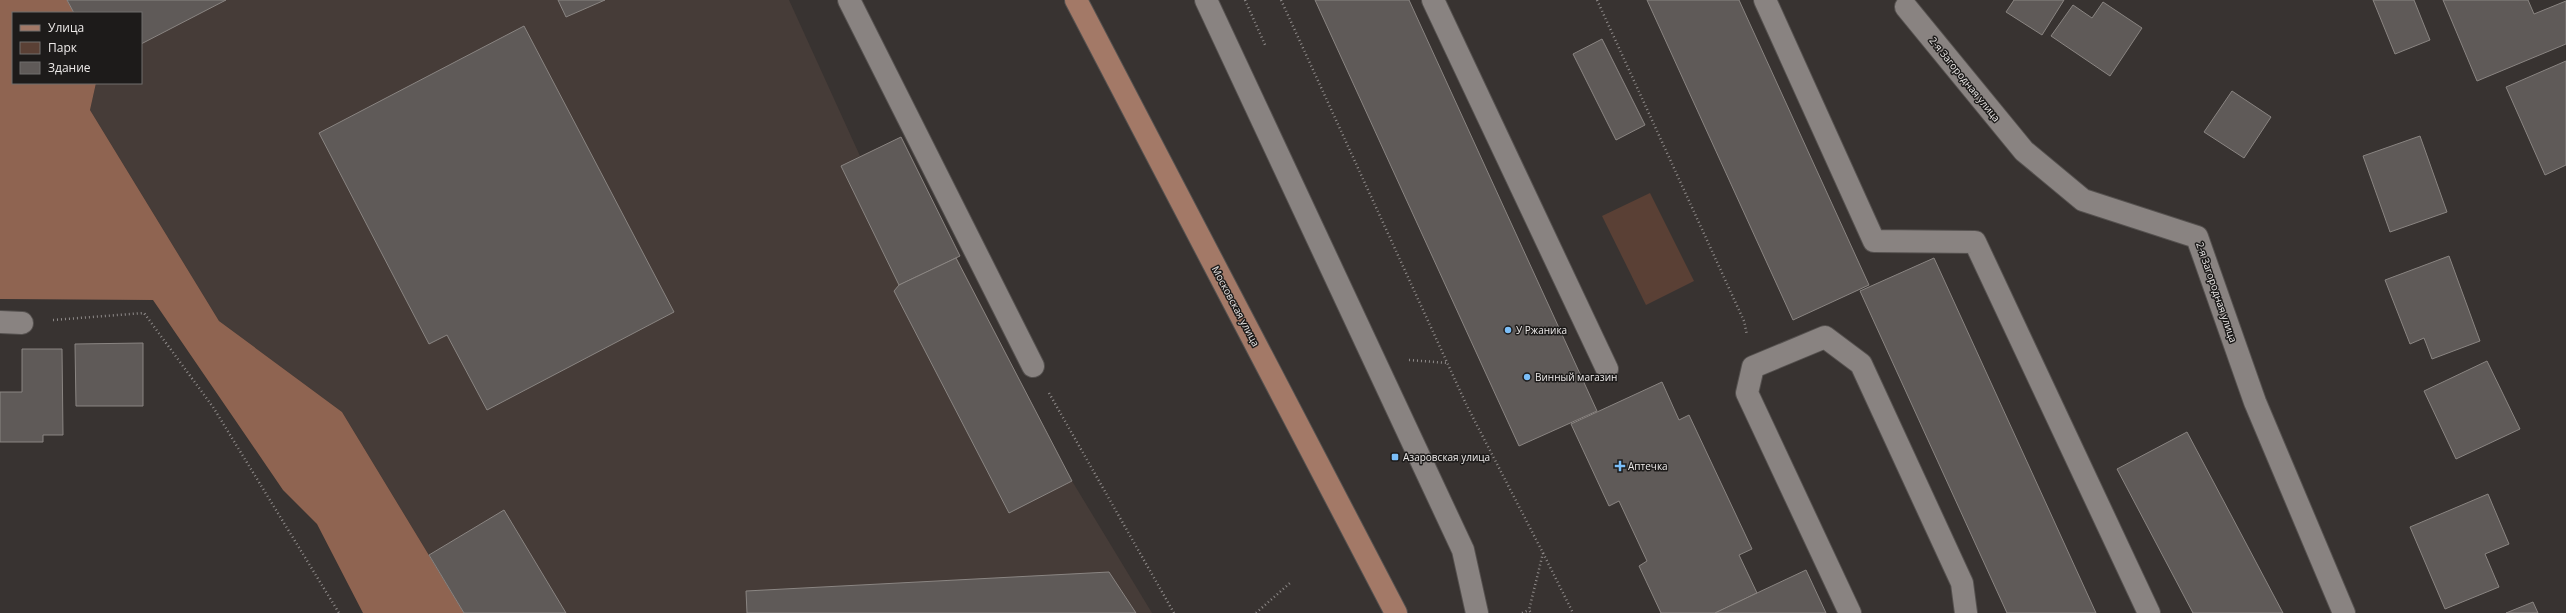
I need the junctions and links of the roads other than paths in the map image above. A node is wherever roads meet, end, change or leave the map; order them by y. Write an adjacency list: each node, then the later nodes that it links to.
1 (849, 0): 9 (street)
2 (1076, 0): 11 (main road, Московская улица)
3 (1206, 0): 12 (street)
4 (1433, 0): 10 (street)
5 (1765, 0): 15 (street)
6 (1906, 7): 16 (street, 2-я Загородная улица)
7 (0, 322): 8 (street)
8 (22, 323)
9 (1033, 366)
10 (1607, 369)
11 (1396, 613)
12 (1478, 613)
13 (1850, 613): 14 (street)
14 (1966, 613)
15 (2149, 613)
16 (2344, 613)

